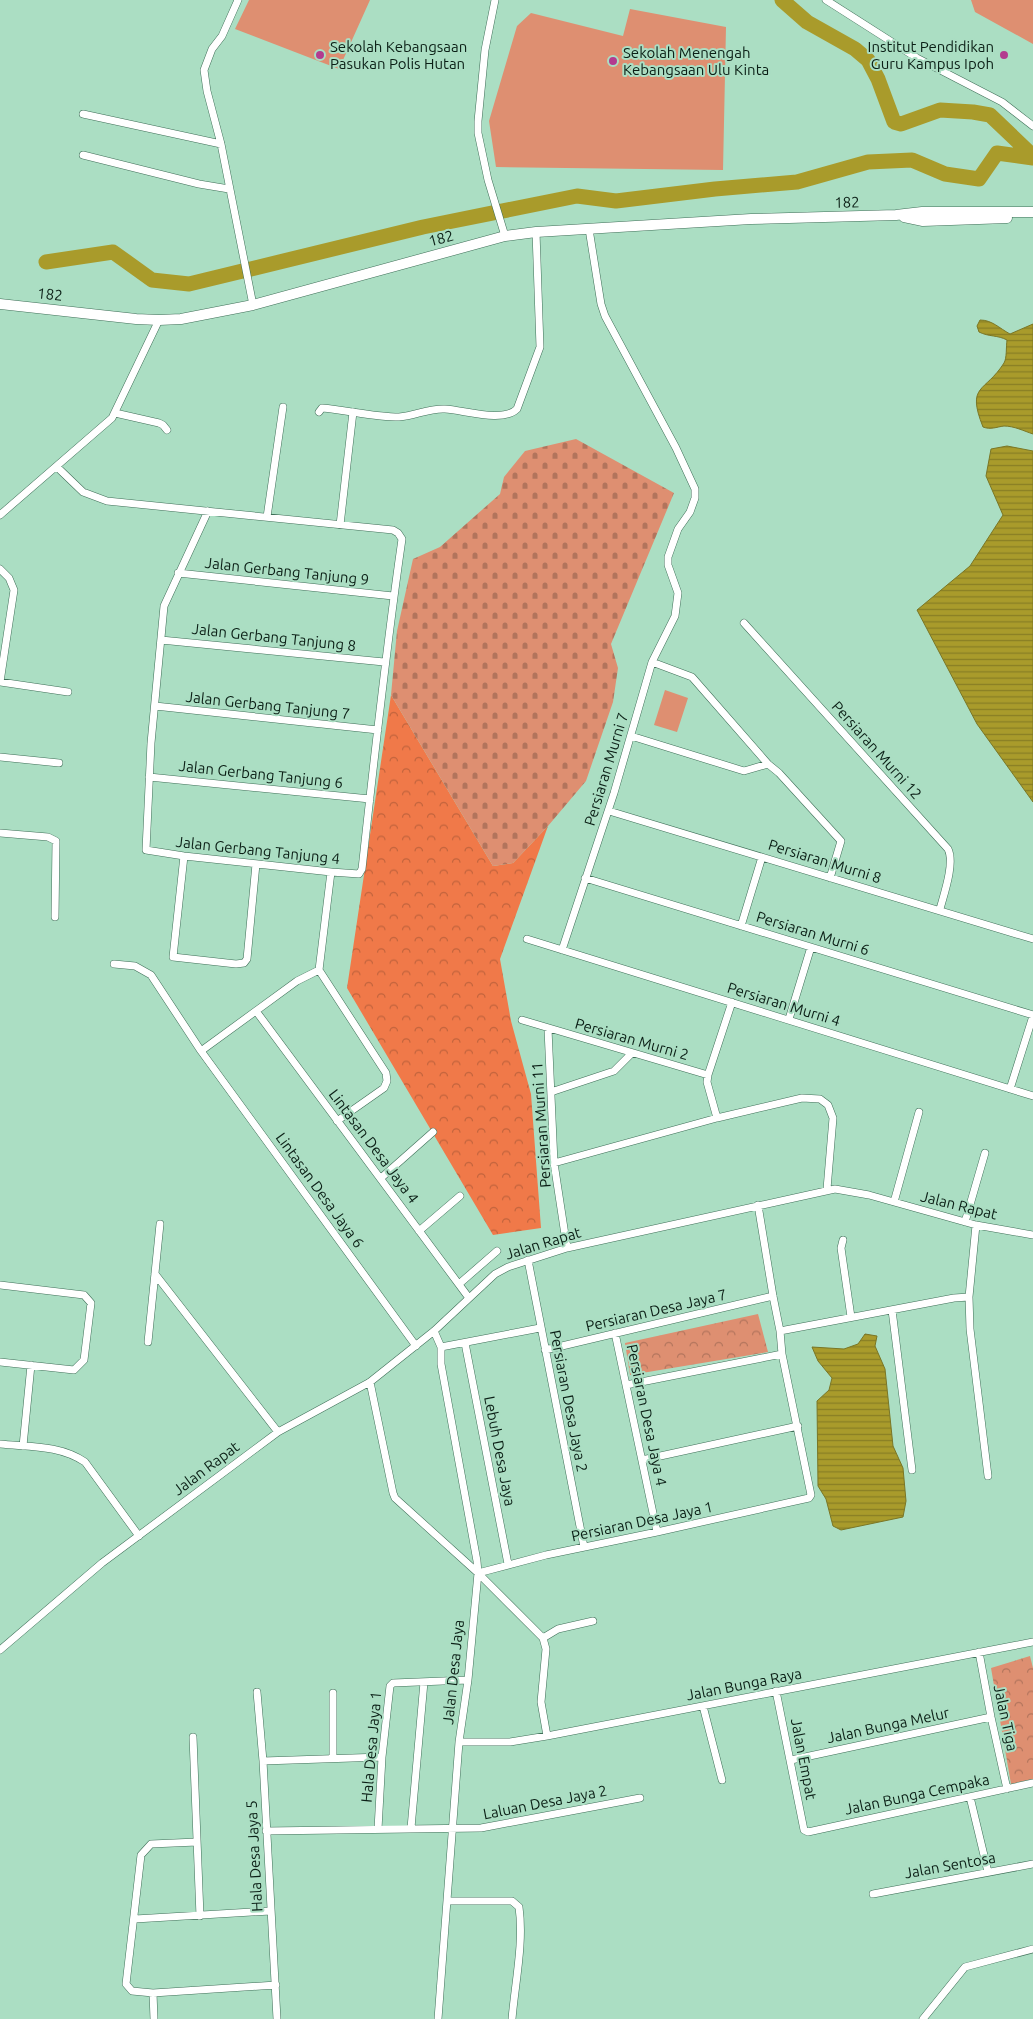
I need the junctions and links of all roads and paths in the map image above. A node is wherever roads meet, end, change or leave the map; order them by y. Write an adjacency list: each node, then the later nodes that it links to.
1 (238, 0): 6 (street)
2 (495, 0): 14 (street)
3 (826, 0): 5 (street)
4 (83, 114): 6 (street)
5 (1033, 126)
6 (221, 144): 8 (street)
7 (83, 156): 8 (street)
8 (229, 189): 16 (street)
9 (1033, 212): 10 (street, 182)
10 (896, 215): 11 (street, 182); 12 (street, 182)
11 (1033, 218)
12 (589, 228): 13 (street, 182); 34 (street, Persiaran Murni 7)
13 (536, 232): 14 (street, 182); 20 (street)
14 (505, 236): 16 (street, 182)
15 (0, 304): 17 (street, 182)
16 (253, 305): 17 (street, 182)
17 (159, 320): 21 (street)
18 (283, 407): 26 (street)
19 (319, 412): 20 (street)
20 (353, 412): 27 (street)
21 (115, 413): 22 (street); 23 (street)
22 (167, 430)
23 (57, 467): 24 (street); 25 (street)
24 (208, 511): 26 (street); 29 (street)
25 (0, 515)
26 (267, 517): 27 (street)
27 (340, 525): 30 (street)
28 (0, 569): 35 (street)
29 (178, 574): 30 (street, Jalan Gerbang Tanjung 9); 32 (street)
30 (394, 596): 33 (street)
31 (744, 623): 53 (street, Persiaran Murni 12)
32 (161, 640): 33 (street, Jalan Gerbang Tanjung 8); 37 (street)
33 (384, 662): 38 (street)
34 (652, 662): 39 (street, Persiaran Murni 7); 42 (street)
35 (0, 682): 36 (street)
36 (68, 692)
37 (155, 706): 38 (street, Jalan Gerbang Tanjung 7); 43 (street)
38 (378, 730): 44 (street)
39 (631, 736): 42 (street); 45 (street, Persiaran Murni 7)
40 (0, 757): 41 (street)
41 (58, 763)
42 (768, 764): 52 (street)
43 (149, 777): 44 (street, Jalan Gerbang Tanjung 6); 47 (street, Jalan Gerbang Tanjung 4)
44 (370, 799): 50 (street, Jalan Gerbang Tanjung 4)
45 (608, 811): 48 (street, Persiaran Murni 8); 51 (street, Persiaran Murni 7)
46 (0, 833): 54 (street)
47 (184, 856): 49 (street, Jalan Gerbang Tanjung 4); 49 (street)
48 (762, 857): 52 (street, Persiaran Murni 8); 55 (street)
49 (256, 864): 50 (street, Jalan Gerbang Tanjung 4)
50 (331, 872): 61 (street)
51 (585, 878): 55 (street, Persiaran Murni 6); 59 (street, Persiaran Murni 7)
52 (830, 878): 53 (street, Persiaran Murni 8)
53 (940, 909): 57 (street, Persiaran Murni 8)
54 (54, 917)
55 (742, 926): 58 (street, Persiaran Murni 6)
56 (527, 939): 59 (street, Persiaran Murni 4)
57 (1033, 939)
58 (811, 947): 64 (street, Persiaran Murni 6); 66 (street)
59 (562, 950): 62 (street, Persiaran Murni 4)
60 (114, 964): 68 (street, Lintasan Desa Jaya 6)
61 (319, 970): 63 (street); 76 (street)
62 (732, 1002): 66 (street, Persiaran Murni 4); 70 (street)
63 (256, 1011): 68 (street); 76 (street, Lintasan Desa Jaya 4)
64 (1033, 1015): 71 (street)
65 (522, 1020): 67 (street, Persiaran Murni 2)
66 (788, 1020): 71 (street, Persiaran Murni 4)
67 (548, 1029): 69 (street, Persiaran Murni 2); 72 (street, Persiaran Murni 11)
68 (201, 1051): 108 (street, Lintasan Desa Jaya 6)
69 (632, 1053): 70 (street, Persiaran Murni 2); 72 (street)
70 (708, 1075): 75 (street)
71 (1010, 1088): 73 (street, Persiaran Murni 4)
72 (551, 1092): 79 (street, Persiaran Murni 11)
73 (1033, 1096)
74 (919, 1112): 83 (street)
75 (717, 1118): 79 (street); 81 (street)
76 (338, 1121): 80 (street, Lintasan Desa Jaya 4)
77 (433, 1132): 80 (street)
78 (985, 1153): 85 (street)
79 (554, 1163): 91 (street, Persiaran Murni 11)
80 (381, 1178): 88 (street, Lintasan Desa Jaya 4)
81 (827, 1189): 83 (street, Jalan Rapat); 84 (street, Jalan Rapat)
82 (460, 1196): 88 (street)
83 (894, 1202): 85 (street, Jalan Rapat)
84 (758, 1204): 91 (street, Jalan Rapat); 97 (street)
85 (965, 1222): 87 (street, Jalan Rapat)
86 (160, 1224): 94 (street)
87 (976, 1225): 89 (street, Jalan Rapat); 98 (street)
88 (419, 1231): 95 (street, Lintasan Desa Jaya 4)
89 (1033, 1235)
90 (843, 1240): 101 (street)
91 (567, 1248): 93 (street, Jalan Rapat)
92 (497, 1251): 95 (street)
93 (528, 1260): 99 (street, Jalan Rapat); 102 (street, Persiaran Desa Jaya 2)
94 (155, 1274): 106 (street); 117 (street)
95 (458, 1284): 99 (street, Lintasan Desa Jaya 4)
96 (0, 1285): 113 (street)
97 (773, 1296): 103 (street); 105 (street, Persiaran Desa Jaya 7)
98 (969, 1297): 100 (street); 122 (street)
99 (469, 1298): 104 (street, Jalan Rapat)
100 (892, 1310): 101 (street); 121 (street)
101 (851, 1318): 103 (street)
102 (540, 1328): 107 (street); 110 (street, Persiaran Desa Jaya 2)
103 (780, 1330): 111 (street)
104 (434, 1331): 108 (street, Jalan Rapat); 109 (street, Jalan Desa Jaya)
105 (615, 1334): 110 (street, Persiaran Desa Jaya 7); 115 (street, Persiaran Desa Jaya 4)
106 (148, 1342)
107 (465, 1343): 109 (street); 126 (street, Lebuh Desa Jaya)
108 (416, 1346): 114 (street, Jalan Rapat)
109 (441, 1347): 127 (street, Jalan Desa Jaya)
110 (545, 1350): 125 (street, Persiaran Desa Jaya 2)
111 (782, 1354): 115 (street); 116 (street)
112 (0, 1362): 113 (street)
113 (31, 1365): 119 (street)
114 (370, 1382): 117 (street, Jalan Rapat); 127 (street)
115 (626, 1385): 120 (street, Persiaran Desa Jaya 4)
116 (798, 1426): 120 (street); 123 (street, Persiaran Desa Jaya 1)
117 (278, 1432): 124 (street, Jalan Rapat)
118 (0, 1444): 119 (street)
119 (23, 1446): 124 (street)
120 (642, 1460): 123 (street, Persiaran Desa Jaya 4)
121 (912, 1470)
122 (988, 1476)
123 (657, 1532): 125 (street, Persiaran Desa Jaya 1)
124 (139, 1536): 131 (street, Jalan Rapat)
125 (584, 1547): 126 (street, Persiaran Desa Jaya 1)
126 (508, 1564): 127 (street, Persiaran Desa Jaya 1)
127 (478, 1573): 129 (street); 133 (street, Jalan Desa Jaya)
128 (593, 1621): 129 (street)
129 (543, 1638): 140 (street)
130 (1033, 1642): 132 (street, Jalan Bunga Raya)
131 (0, 1650)
132 (979, 1652): 135 (street, Jalan Bunga Raya); 139 (street, Jalan Tiga)
133 (468, 1680): 134 (street, Hala Desa Jaya 1); 142 (street, Jalan Desa Jaya)
134 (424, 1682): 143 (street, Hala Desa Jaya 1); 152 (street)
135 (776, 1691): 138 (street, Jalan Bunga Raya); 145 (street, Jalan Empat)
136 (257, 1692): 146 (street, Hala Desa Jaya 5)
137 (334, 1693): 144 (street)
138 (703, 1706): 140 (street, Jalan Bunga Raya); 147 (street)
139 (991, 1717): 145 (street, Jalan Bunga Melur); 149 (street, Jalan Tiga)
140 (547, 1736): 142 (street, Jalan Bunga Raya)
141 (193, 1737): 157 (street)
142 (459, 1742): 153 (street, Jalan Desa Jaya)
143 (382, 1757): 144 (street); 154 (street, Hala Desa Jaya 1)
144 (333, 1758): 146 (street)
145 (792, 1760): 156 (street, Jalan Empat)
146 (263, 1761): 155 (street, Hala Desa Jaya 5)
147 (722, 1780)
148 (1033, 1783): 149 (street, Jalan Bunga Cempaka)
149 (1008, 1789): 150 (street, Jalan Bunga Cempaka)
150 (970, 1797): 156 (street, Jalan Bunga Cempaka); 159 (street)
151 (640, 1798): 153 (street, Laluan Desa Jaya 2)
152 (411, 1828): 153 (street, Laluan Desa Jaya 2); 154 (street, Laluan Desa Jaya 2)
153 (454, 1828): 161 (street, Jalan Desa Jaya)
154 (378, 1829): 155 (street, Laluan Desa Jaya 2)
155 (266, 1831): 162 (street, Hala Desa Jaya 5)
156 (808, 1832)
157 (197, 1842): 163 (street); 164 (street)
158 (1033, 1864): 159 (street, Jalan Sentosa)
159 (988, 1872): 160 (street, Jalan Sentosa)
160 (873, 1894)
161 (448, 1901): 170 (street, Jalan Desa Jaya); 171 (street)
162 (270, 1911): 163 (street); 166 (street, Hala Desa Jaya 5)
163 (200, 1916): 164 (street)
164 (135, 1919): 167 (street)
165 (1033, 1949): 172 (street)
166 (276, 1985): 167 (street); 169 (street, Hala Desa Jaya 5)
167 (153, 1993): 168 (street)
168 (154, 2019)
169 (277, 2019)
170 (438, 2019)
171 (512, 2019)
172 (923, 2019)

